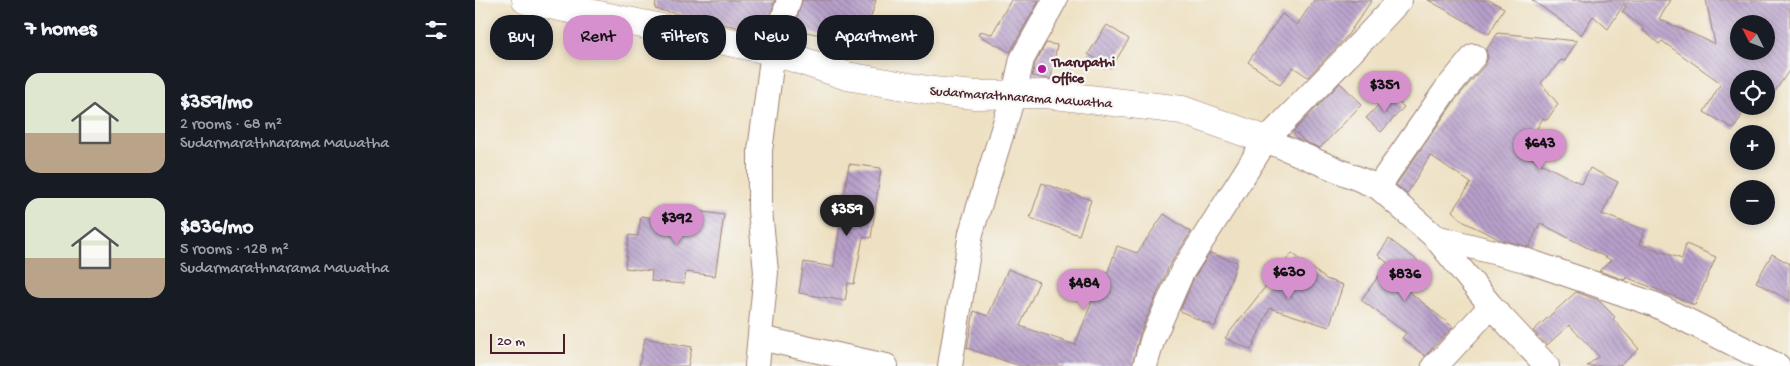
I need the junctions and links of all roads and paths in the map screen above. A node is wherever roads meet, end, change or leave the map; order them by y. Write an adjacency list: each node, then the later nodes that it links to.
1 (532, 0): 6 (street, Sudarmarathnarama Mawatha)
2 (789, 0): 5 (street)
3 (1055, 0): 10 (street)
4 (1400, 0): 11 (street)
5 (784, 15)
6 (736, 43)
7 (1474, 56): 12 (street)
8 (772, 60): 15 (street)
9 (800, 60): 10 (street, Sudarmarathnarama Mawatha)
10 (1014, 94): 11 (street, Sudarmarathnarama Mawatha); 18 (street)
11 (1266, 140): 12 (street); 19 (street)
12 (1377, 187): 13 (street)
13 (1435, 238): 14 (street); 22 (street)
14 (1491, 306): 20 (street); 21 (street)
15 (761, 338): 16 (street); 17 (street)
16 (757, 366)
17 (886, 366)
18 (950, 366)
19 (1145, 366)
20 (1434, 366)
21 (1547, 366)
22 (1778, 366)

